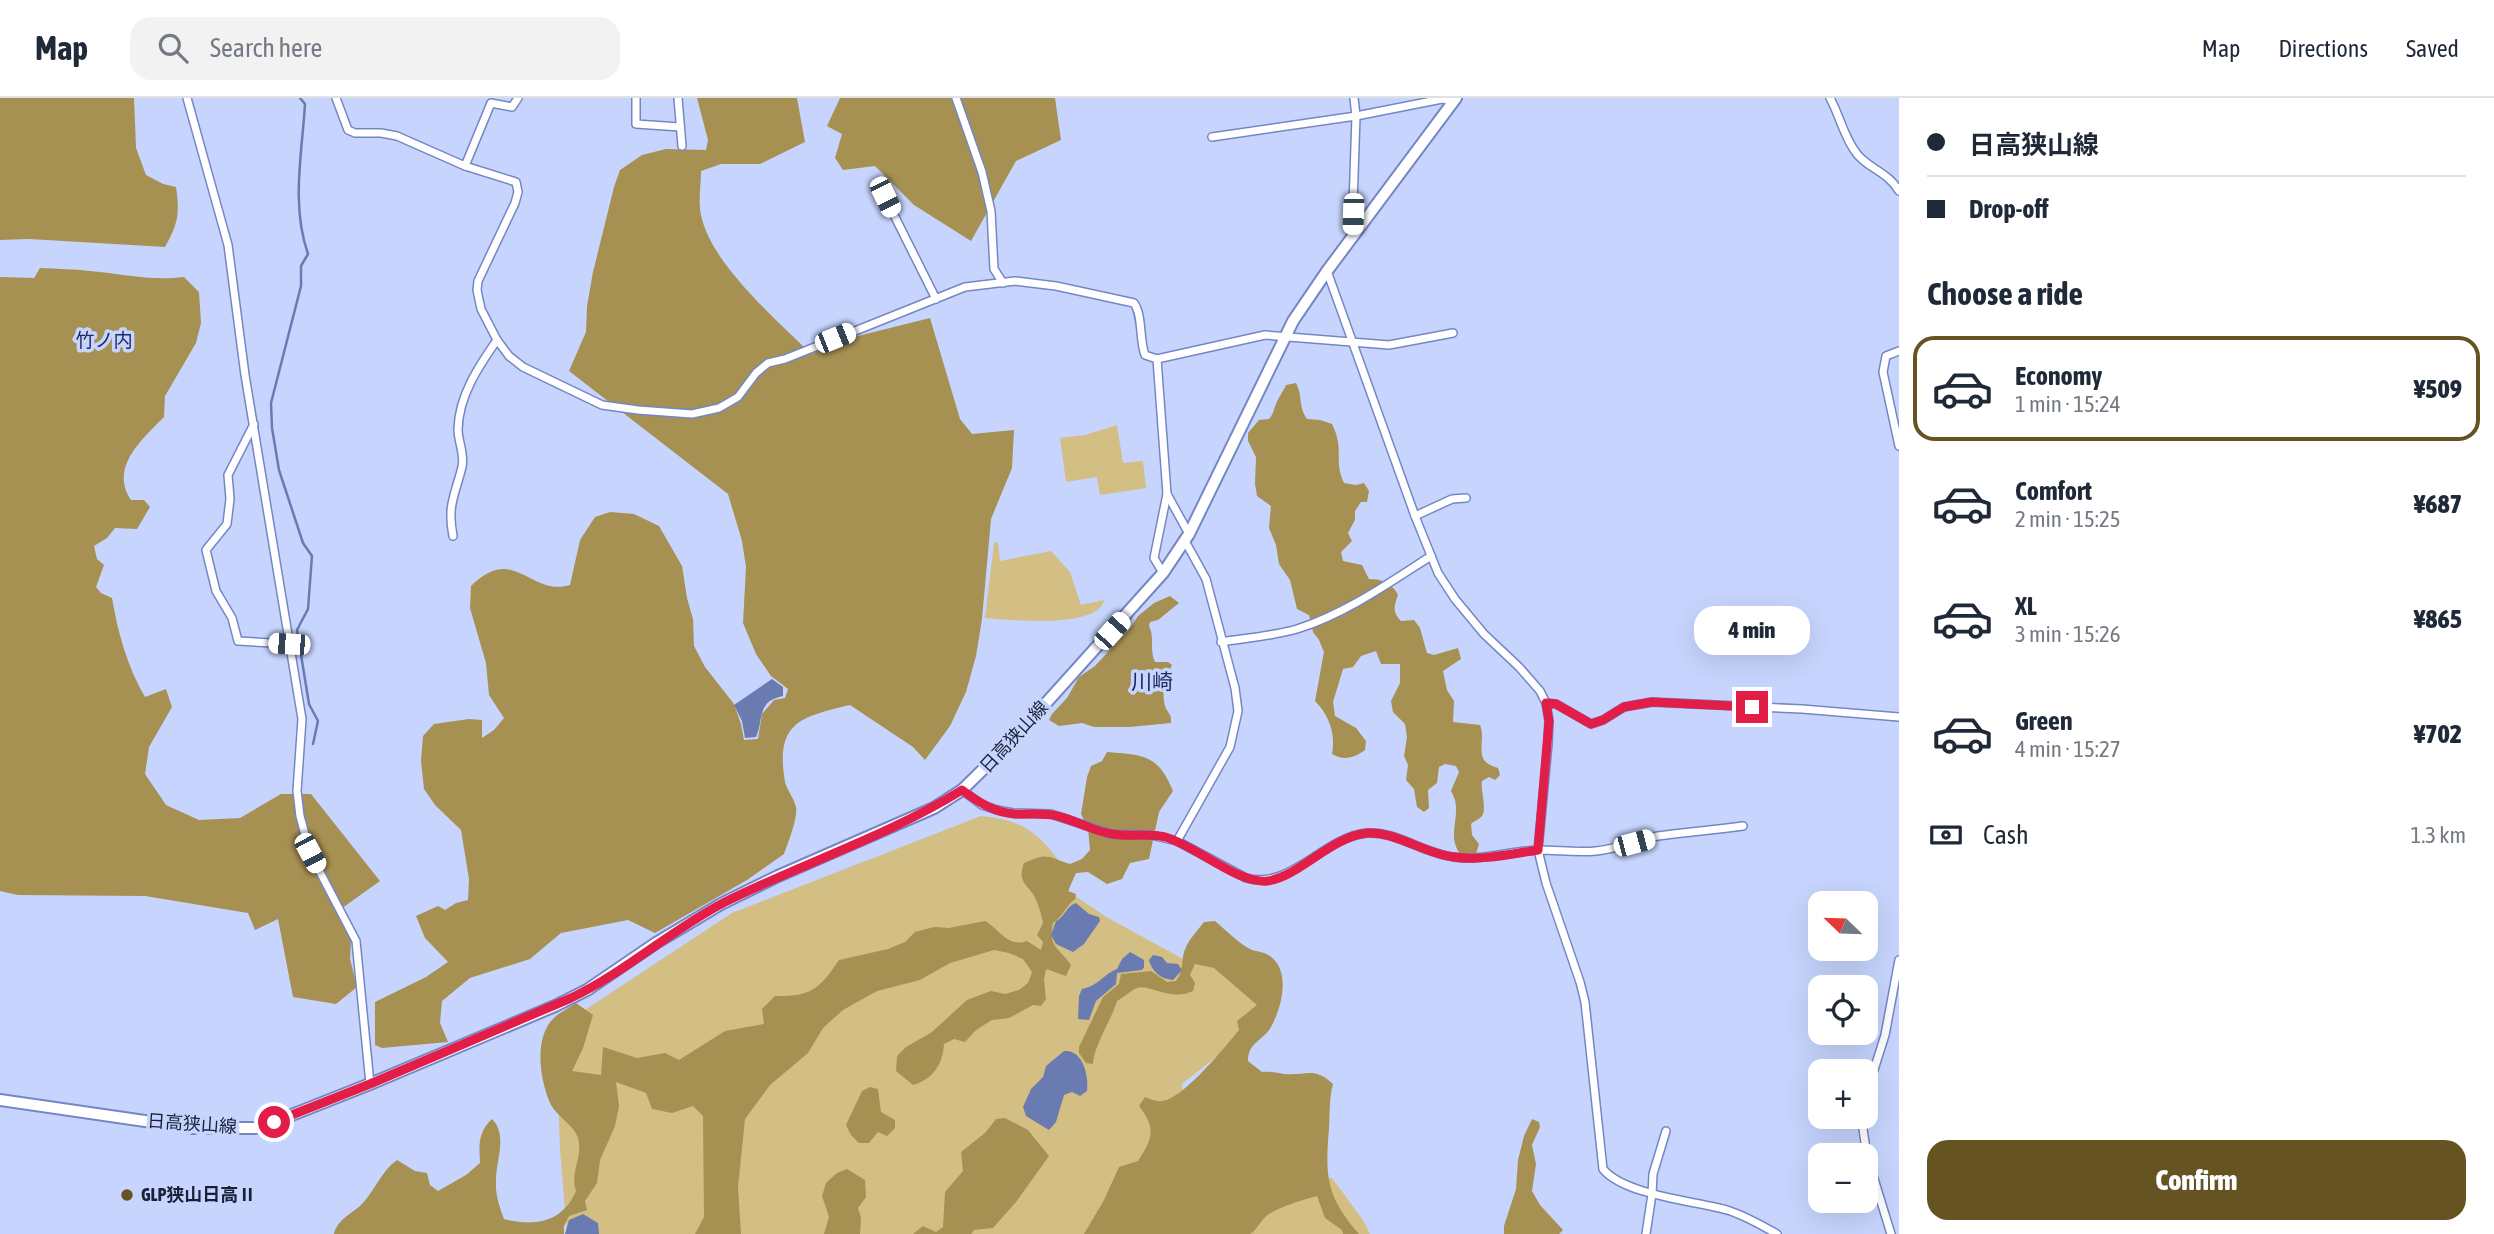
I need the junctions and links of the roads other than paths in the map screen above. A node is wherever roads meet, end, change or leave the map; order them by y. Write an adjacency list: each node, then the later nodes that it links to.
1 (187, 98): 27 (street)
2 (336, 98): 14 (street)
3 (518, 98): 14 (street)
4 (636, 98): 11 (street)
5 (678, 98): 11 (street)
6 (956, 98): 19 (street)
7 (1354, 98): 10 (street)
8 (1830, 98): 15 (street)
9 (1455, 99): 10 (street); 17 (main road, 日高狭山線)
10 (1356, 116): 12 (street); 17 (street)
11 (680, 127): 13 (street)
12 (1212, 138)
13 (682, 146)
14 (465, 166): 23 (street)
15 (1899, 191)
16 (885, 197): 20 (street)
17 (1352, 239): 18 (main road, 日高狭山線)
18 (1327, 271): 22 (main road, 日高狭山線); 24 (street)
19 (1003, 283): 20 (street); 26 (street)
20 (936, 299): 23 (street)
21 (1453, 333): 24 (street)
22 (1284, 336): 24 (street); 26 (street); 33 (main road, 日高狭山線)
23 (497, 340): 32 (street)
24 (1351, 341): 31 (street)
25 (1899, 351): 28 (street)
26 (1157, 359): 29 (street)
27 (254, 424): 37 (street); 37 (street)
28 (1899, 446)
29 (1167, 494): 33 (street); 35 (street)
30 (1466, 498): 31 (street)
31 (1415, 516): 34 (street)
32 (453, 536)
33 (1187, 538): 35 (main road, 日高狭山線); 36 (street)
34 (1432, 556): 36 (street); 38 (street)
35 (1163, 573): 40 (main road, 日高狭山線)
36 (1221, 642): 42 (street)
37 (289, 644): 46 (street)
38 (1546, 703): 39 (street); 43 (street)
39 (1899, 717)
40 (962, 790): 42 (street); 46 (main road, 日高狭山線)
41 (1743, 826): 43 (street)
42 (1177, 841): 43 (street)
43 (1538, 850): 50 (street)
44 (1899, 960): 45 (street)
45 (1877, 1059)
46 (370, 1084): 47 (main road, 日高狭山線)
47 (0, 1100)
48 (1863, 1129): 53 (street)
49 (1666, 1131): 50 (street)
50 (1652, 1194): 51 (street); 52 (street)
51 (1646, 1234)
52 (1777, 1234)
53 (1891, 1234)

